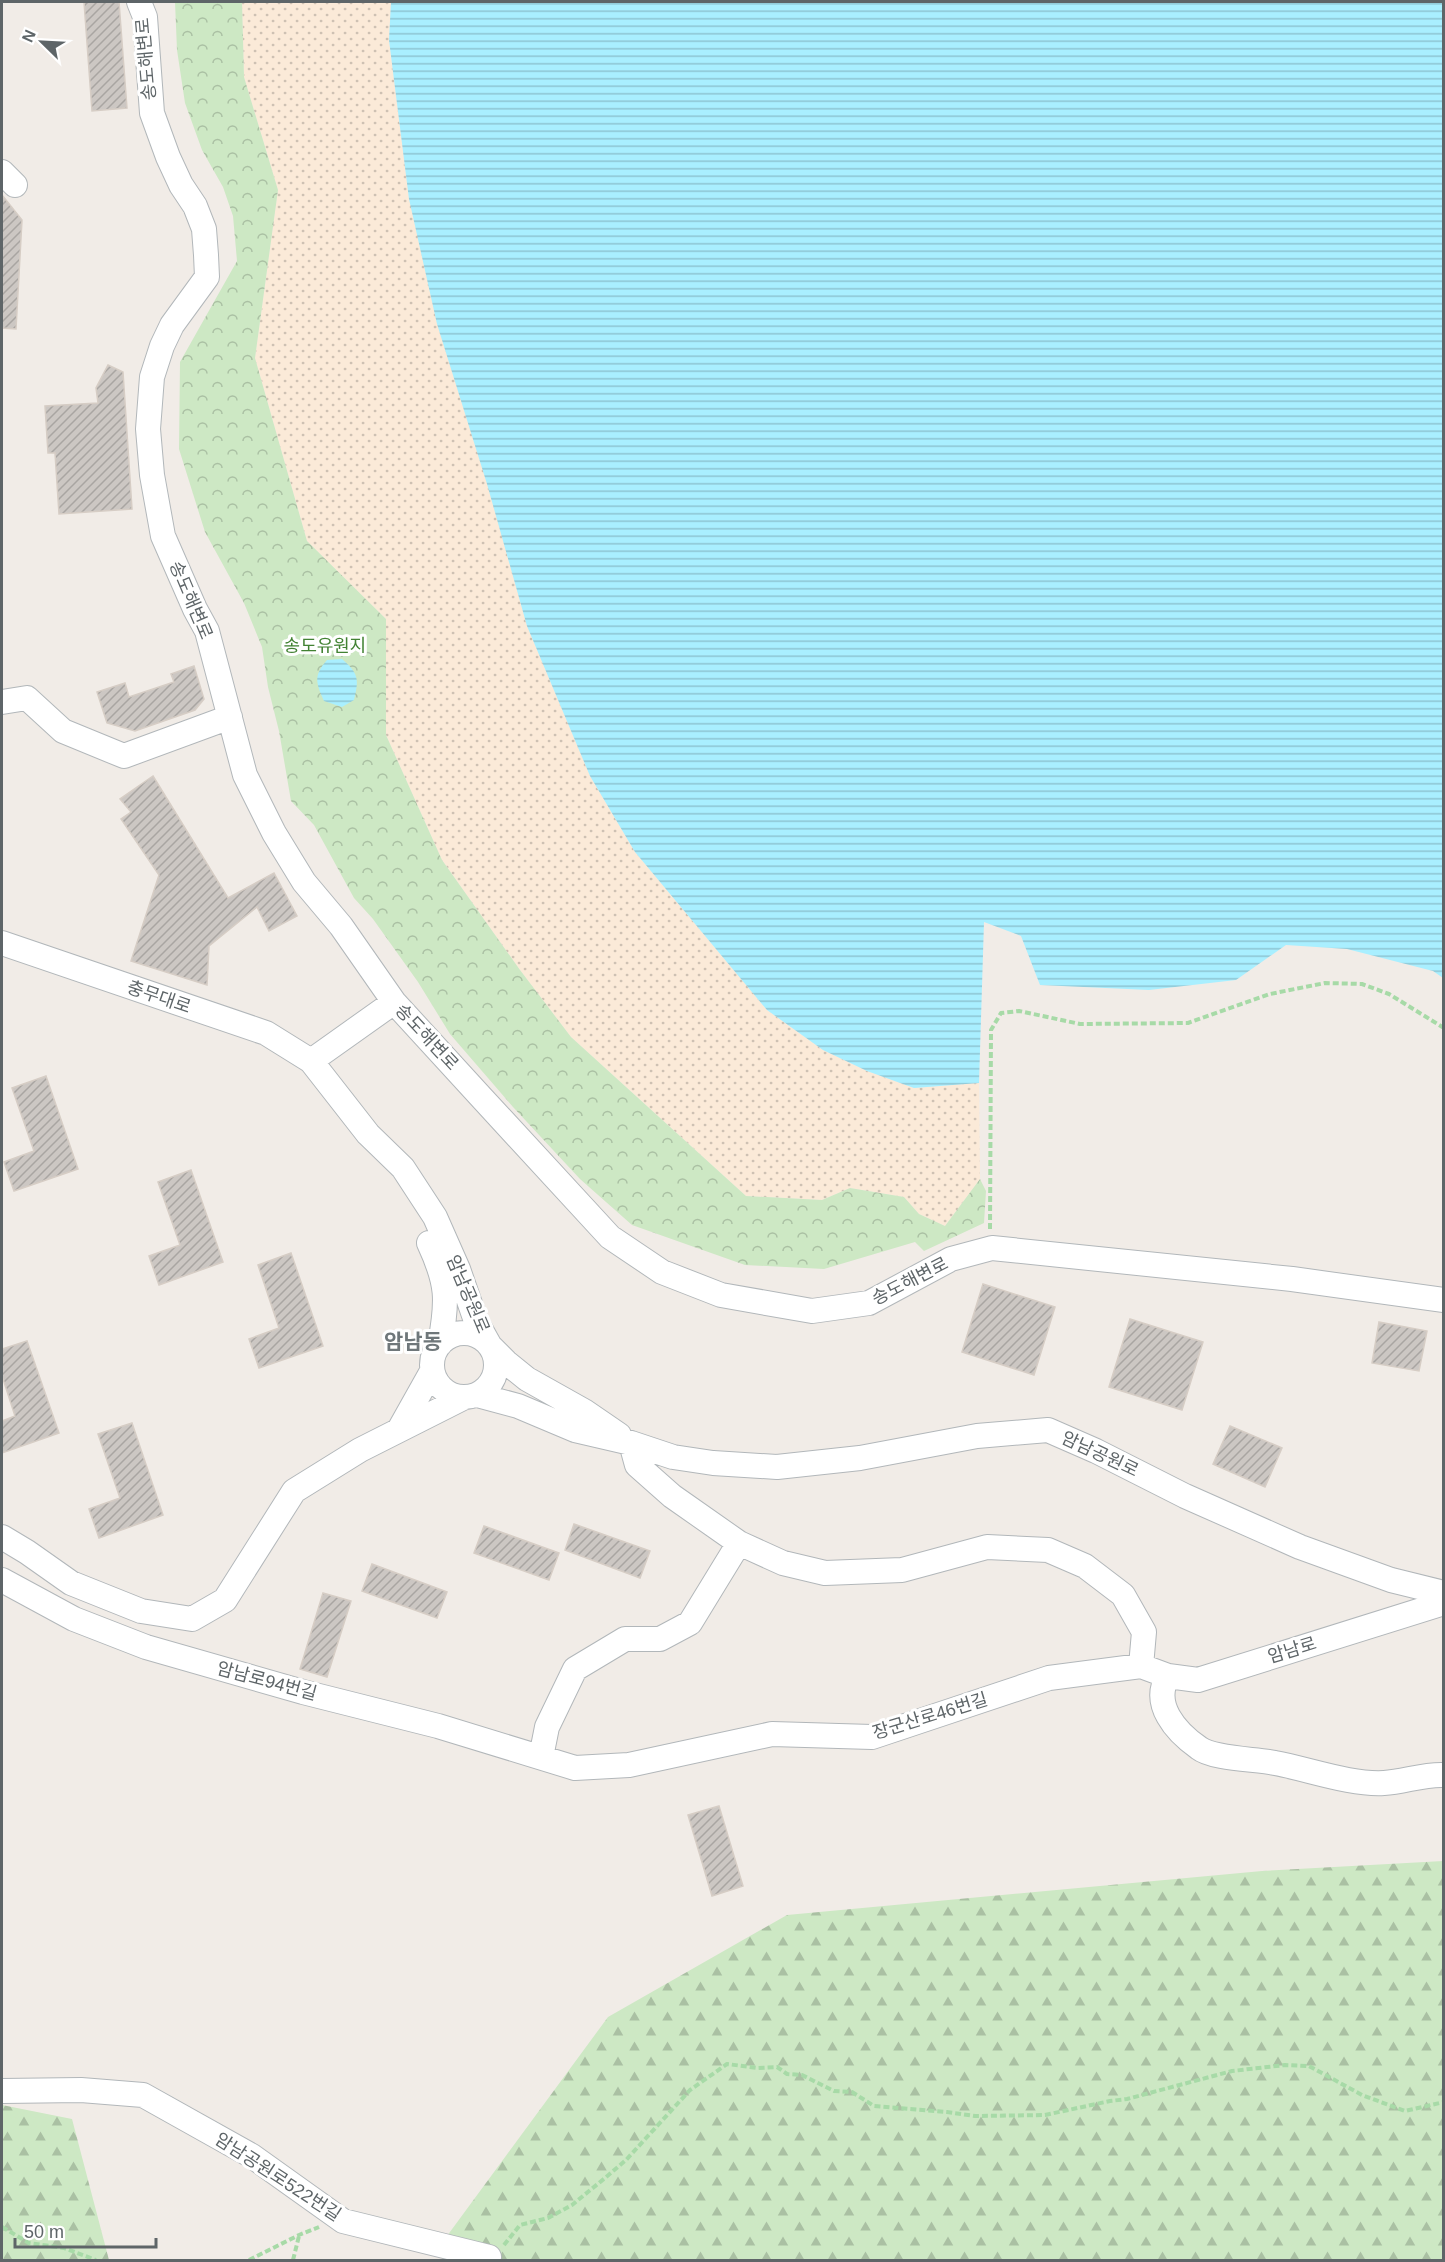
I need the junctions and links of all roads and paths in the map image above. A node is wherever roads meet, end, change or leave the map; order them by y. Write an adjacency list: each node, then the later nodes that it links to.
1 (139, 2): 3 (street, 송도해변로)
2 (2, 702): 3 (street)
3 (230, 717): 5 (street, 송도해변로)
4 (2, 943): 7 (street, 충무대로)
5 (394, 1002): 7 (street); 9 (street, 송도해변로)
6 (1443, 1028): 9 (path)
7 (311, 1061): 8 (street, 암남공원로)
8 (368, 1134): 11 (street, 암남공원로); 12 (street, 암남공원로)
9 (990, 1248): 10 (street, 송도해변로)
10 (1443, 1300)
11 (440, 1344): 12 (street); 13 (street)
12 (490, 1346): 14 (street); 16 (street, 암남공원로)
13 (432, 1371): 14 (street); 15 (street)
14 (470, 1396): 15 (street); 16 (street, 암남공원로)
15 (398, 1430): 17 (street)
16 (631, 1443): 18 (street); 20 (street, 암남공원로)
17 (2, 1537)
18 (740, 1543): 22 (street); 24 (street)
19 (2, 1580): 24 (street, 암남로94번길)
20 (1443, 1593)
21 (1443, 1603): 23 (street, 암남로)
22 (1141, 1666): 23 (street, 암남로); 24 (street, 장군산로46번길)
23 (1168, 1676): 25 (street)
24 (541, 1757)
25 (1443, 1775)
26 (2, 2091): 29 (street, 암남공원로522번길)
27 (1443, 2102): 29 (path)
28 (2, 2227): 30 (path)
29 (493, 2258)
30 (96, 2260)
31 (249, 2260): 32 (path)
32 (293, 2260)

